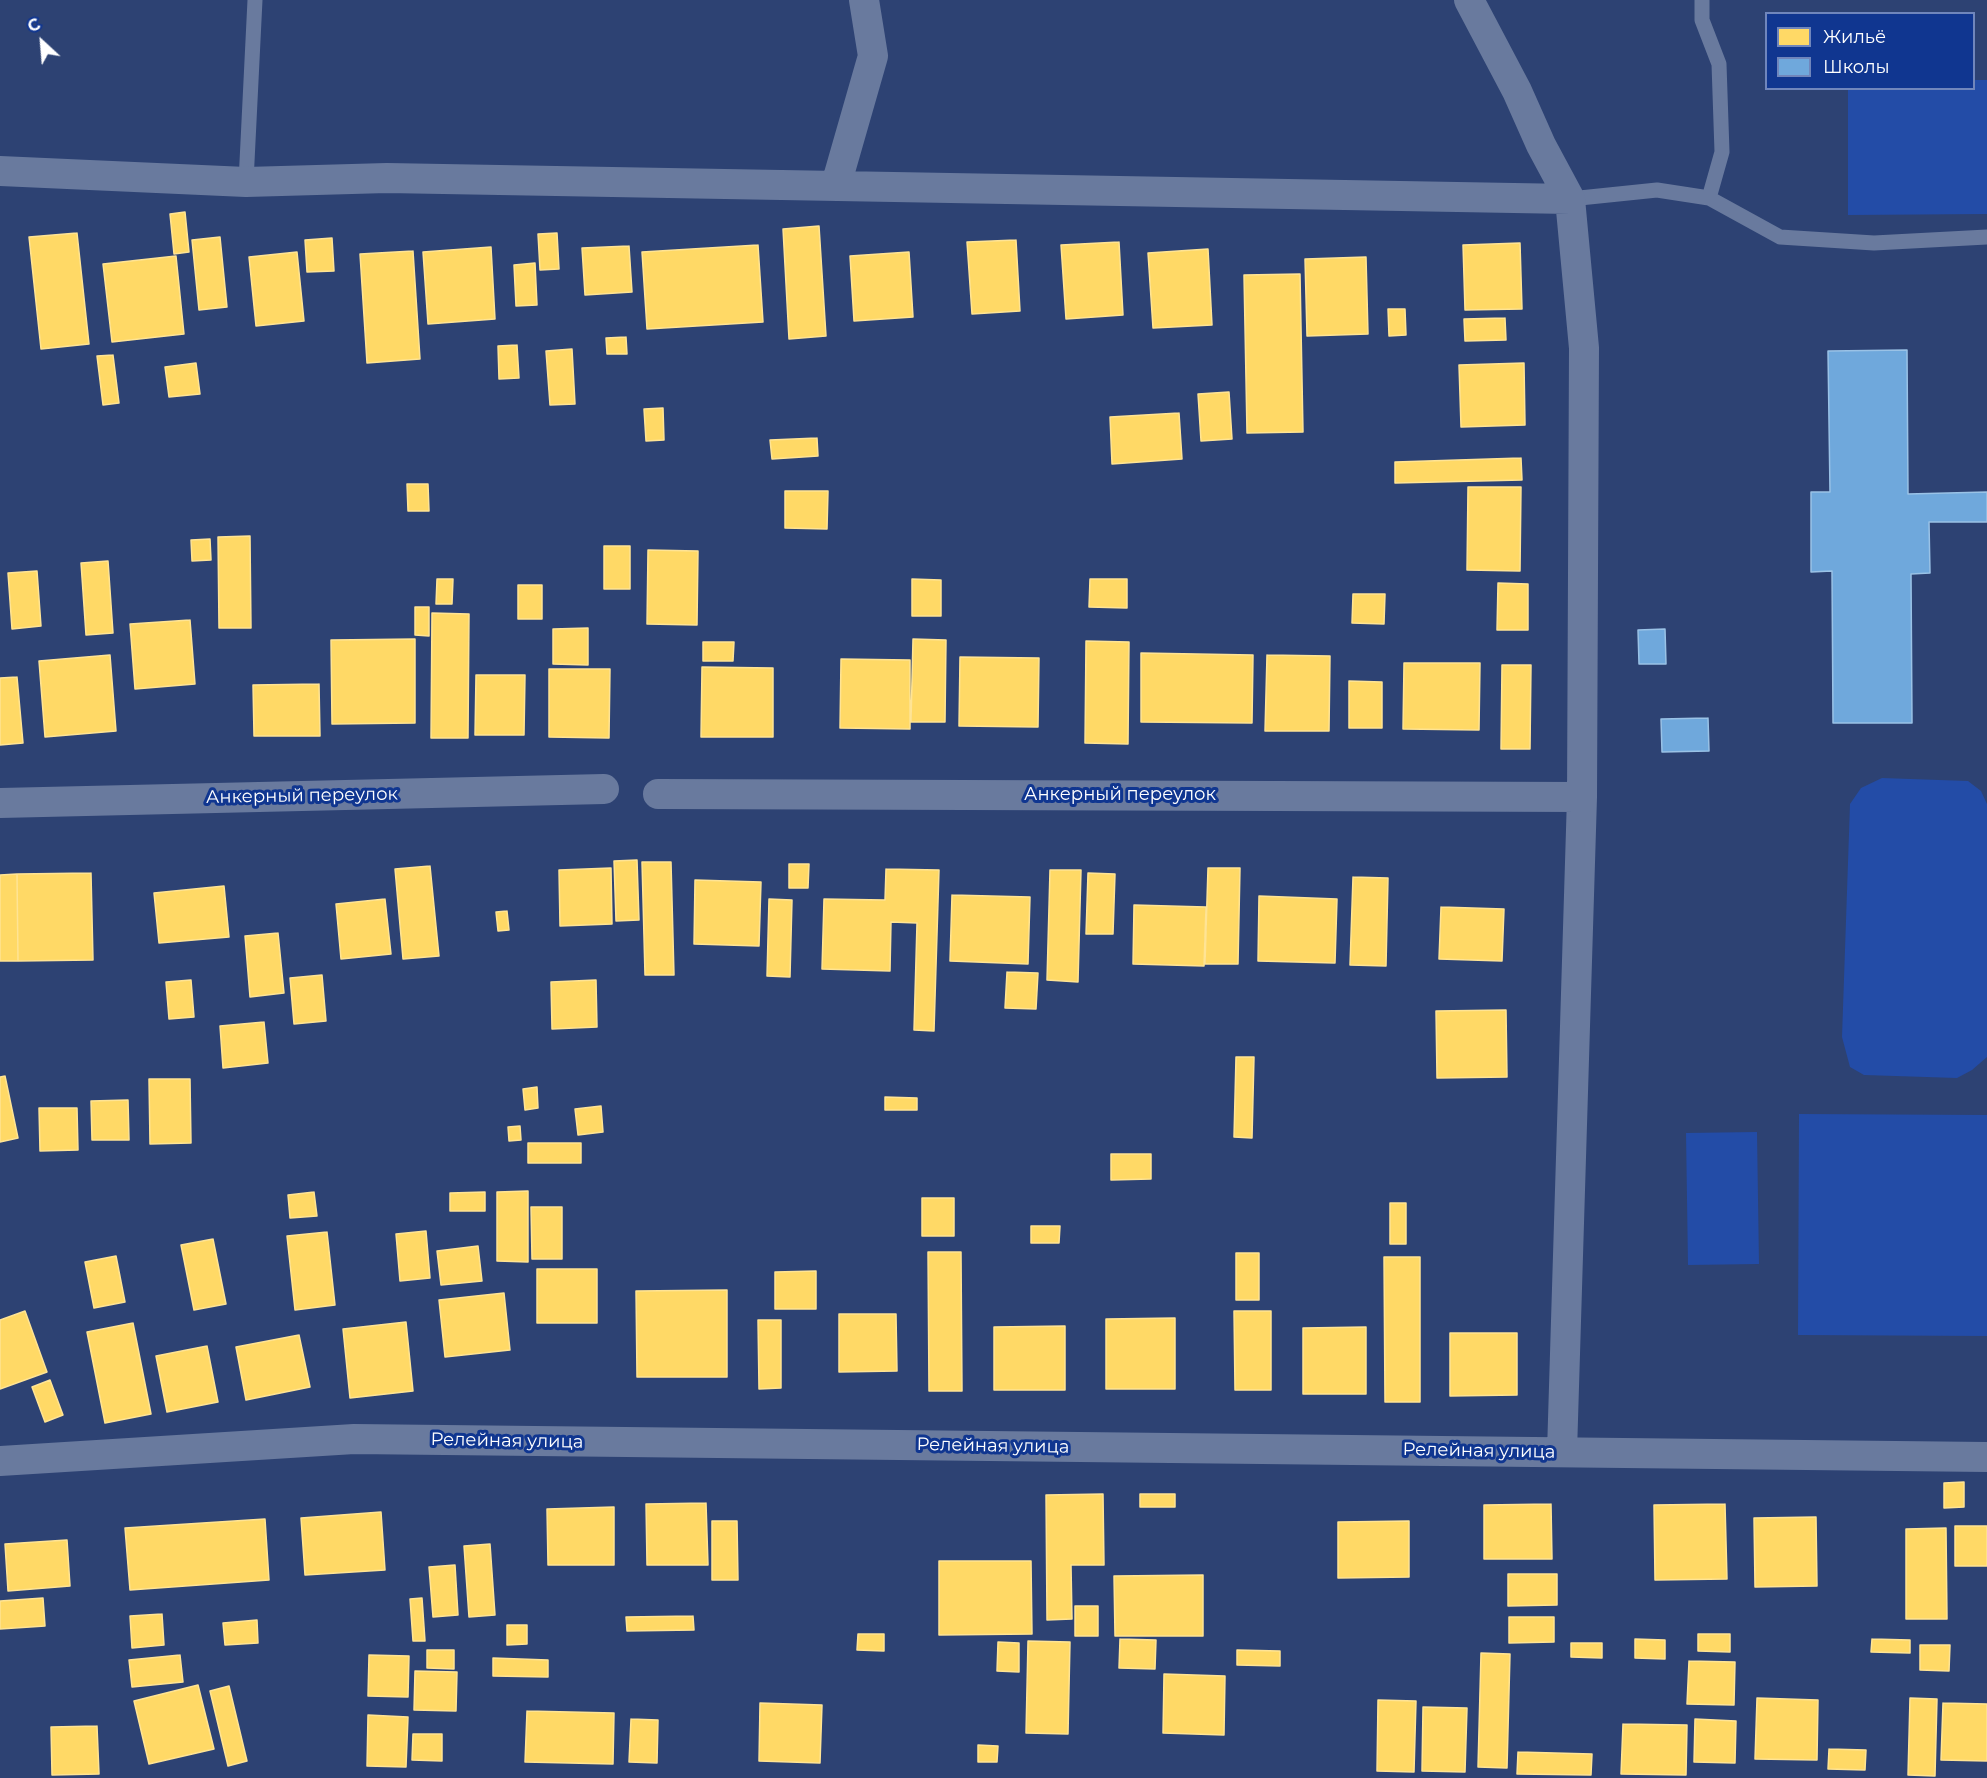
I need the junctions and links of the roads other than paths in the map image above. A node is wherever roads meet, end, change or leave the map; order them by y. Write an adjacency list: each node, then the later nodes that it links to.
1 (255, 0): 6 (lane)
2 (864, 0): 7 (street)
3 (1469, 0): 9 (street)
4 (1702, 0): 8 (lane)
5 (0, 171): 6 (street)
6 (246, 182): 7 (street)
7 (836, 185): 9 (street)
8 (1709, 198): 9 (lane); 10 (lane)
9 (1570, 199): 13 (street)
10 (1987, 237)
11 (604, 789): 14 (street, Анкерный переулок)
12 (658, 794): 13 (street, Анкерный переулок)
13 (1582, 797): 15 (street)
14 (0, 803)
15 (1562, 1452): 16 (street, Релейная улица); 17 (street, Релейная улица)
16 (1987, 1457)
17 (0, 1461)

